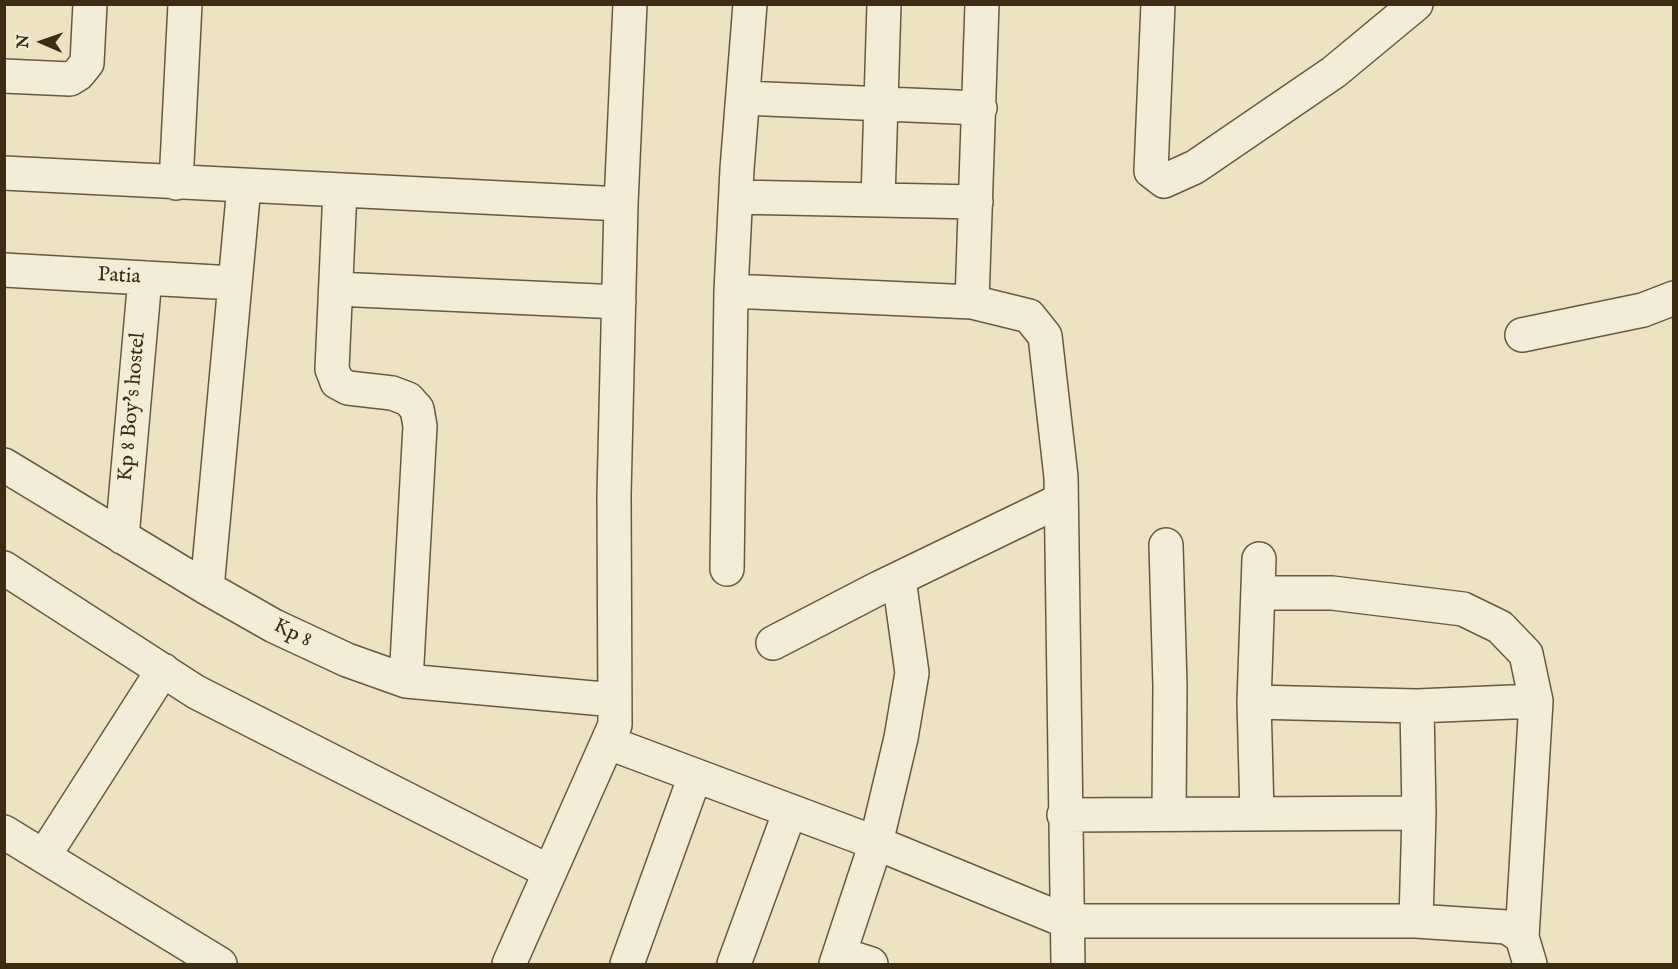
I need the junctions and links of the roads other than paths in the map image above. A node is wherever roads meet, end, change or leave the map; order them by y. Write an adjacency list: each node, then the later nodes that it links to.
1 (90, 4): 9 (street)
2 (185, 4): 14 (street)
3 (630, 4): 20 (street)
4 (750, 4): 10 (street)
5 (884, 4): 11 (street)
6 (982, 4): 12 (street)
7 (1158, 4): 8 (street)
8 (1416, 4)
9 (4, 76)
10 (743, 98): 11 (street); 17 (street)
11 (880, 104): 12 (street); 18 (street)
12 (980, 108): 19 (street)
13 (4, 173): 14 (street)
14 (176, 183): 15 (street)
15 (244, 186): 16 (street); 23 (street)
16 (340, 190): 20 (street); 24 (street)
17 (736, 197): 18 (street); 25 (street)
18 (878, 200): 19 (street)
19 (976, 202): 28 (street)
20 (621, 204): 27 (street)
21 (4, 270): 22 (street, Patia)
22 (145, 278): 23 (street, Patia); 32 (street, Kp 8 Boy's hostel)
23 (234, 283): 38 (street)
24 (336, 288): 27 (street); 42 (street)
25 (731, 291): 28 (street); 36 (street)
26 (1674, 298): 29 (street)
27 (619, 302): 43 (street)
28 (972, 302): 31 (street)
29 (1522, 335)
30 (4, 465): 32 (street, Kp 8)
31 (1060, 500): 37 (street); 53 (street)
32 (122, 537): 38 (street, Kp 8)
33 (1166, 545): 50 (street)
34 (1258, 559): 39 (street)
35 (4, 568): 41 (street)
36 (728, 569)
37 (899, 579): 40 (street); 55 (street)
38 (207, 588): 42 (street, Kp 8)
39 (1258, 593): 44 (street); 45 (street)
40 (773, 643)
41 (163, 670): 56 (street); 57 (street)
42 (406, 681): 43 (street, Kp 8)
43 (615, 700): 47 (street)
44 (1254, 702): 46 (street); 51 (street)
45 (1536, 702): 46 (street); 60 (street)
46 (1417, 706): 52 (street)
47 (609, 743): 48 (street); 57 (street)
48 (695, 776): 49 (street); 64 (street)
49 (790, 811): 55 (street); 65 (street)
50 (1168, 813): 51 (street); 53 (street)
51 (1257, 813): 52 (street)
52 (1419, 813): 59 (street)
53 (1065, 815): 58 (street)
54 (4, 832): 56 (street)
55 (876, 843): 58 (street); 61 (street)
56 (44, 856): 62 (street)
57 (548, 871): 63 (street)
58 (1066, 921): 59 (street); 67 (street)
59 (1416, 921): 60 (street)
60 (1526, 951)
61 (838, 959): 66 (street)
62 (214, 963)
63 (509, 964)
64 (627, 964)
65 (734, 964)
66 (871, 964)
67 (1068, 964)

